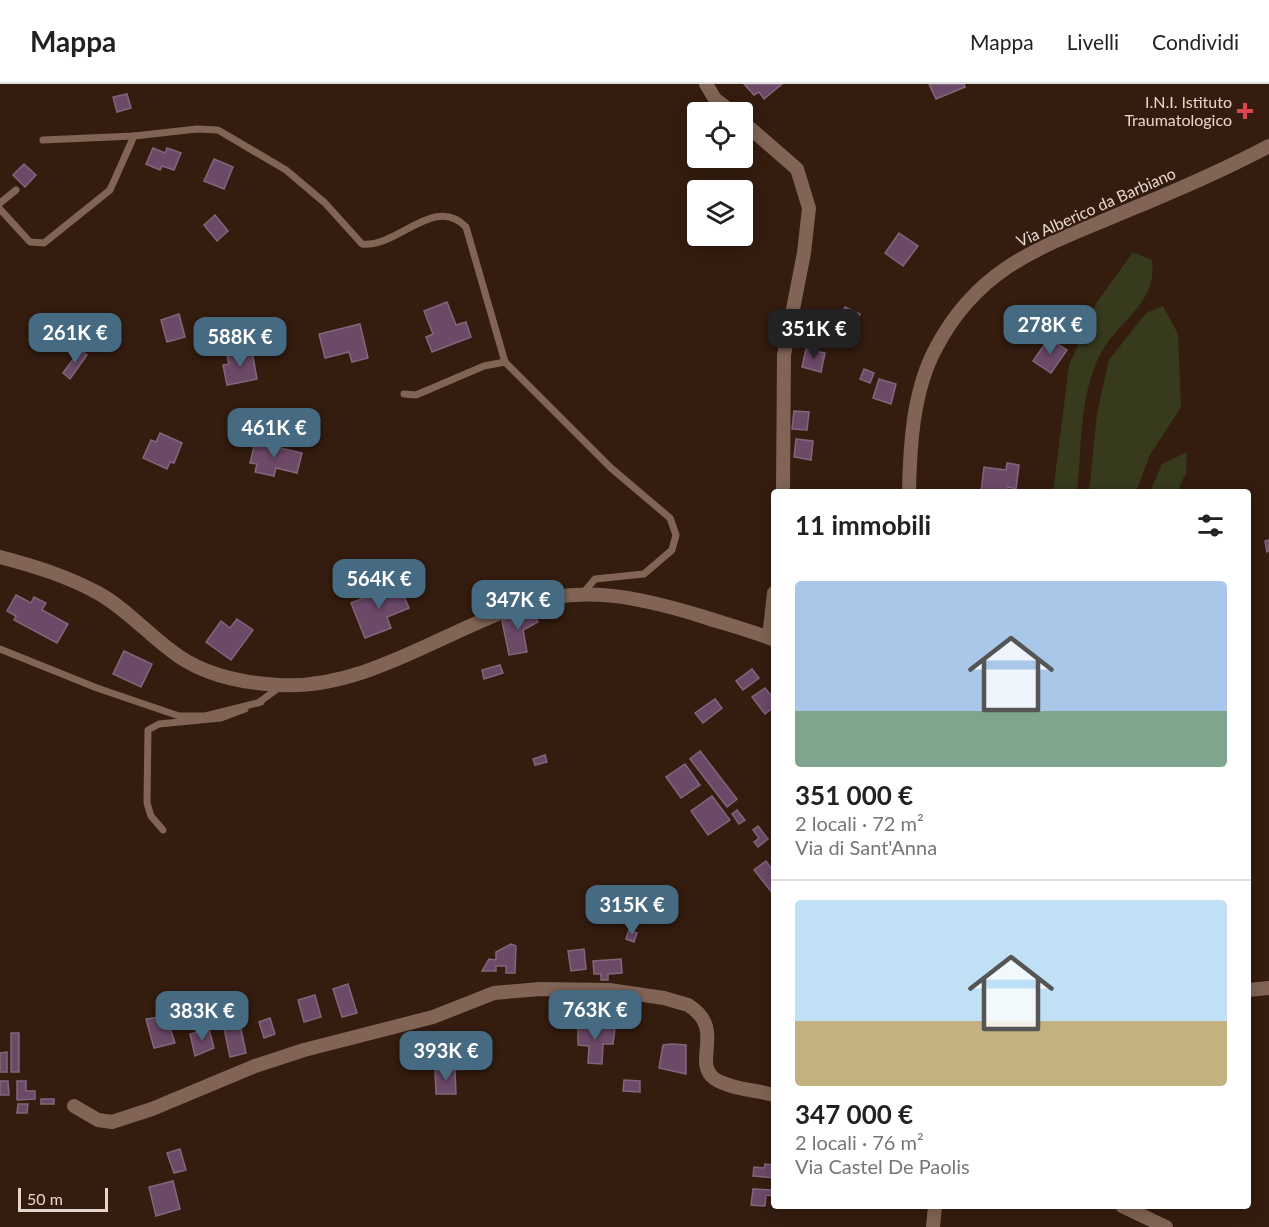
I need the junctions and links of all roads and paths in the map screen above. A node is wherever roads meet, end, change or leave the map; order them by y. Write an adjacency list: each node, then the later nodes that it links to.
1 (706, 84): 2 (street)
2 (719, 102)
3 (753, 131): 12 (street)
4 (134, 136): 5 (lane); 9 (lane); 10 (lane)
5 (43, 140)
6 (1269, 146): 13 (street, Via Alberico da Barbiano)
7 (16, 190): 8 (lane)
8 (0, 203)
9 (0, 209)
10 (505, 362): 11 (lane); 15 (lane)
11 (404, 394)
12 (783, 489)
13 (909, 489)
14 (0, 557): 18 (street)
15 (583, 593): 16 (street); 18 (street)
16 (771, 639)
17 (0, 649): 19 (lane)
18 (282, 685): 19 (lane)
19 (261, 702): 20 (lane)
20 (163, 830)
21 (1269, 988): 22 (street)
22 (1251, 990)
23 (771, 1094): 24 (street)
24 (74, 1106)
25 (934, 1209): 27 (street)
26 (1128, 1209): 28 (street)
27 (933, 1227)
28 (1166, 1227)

